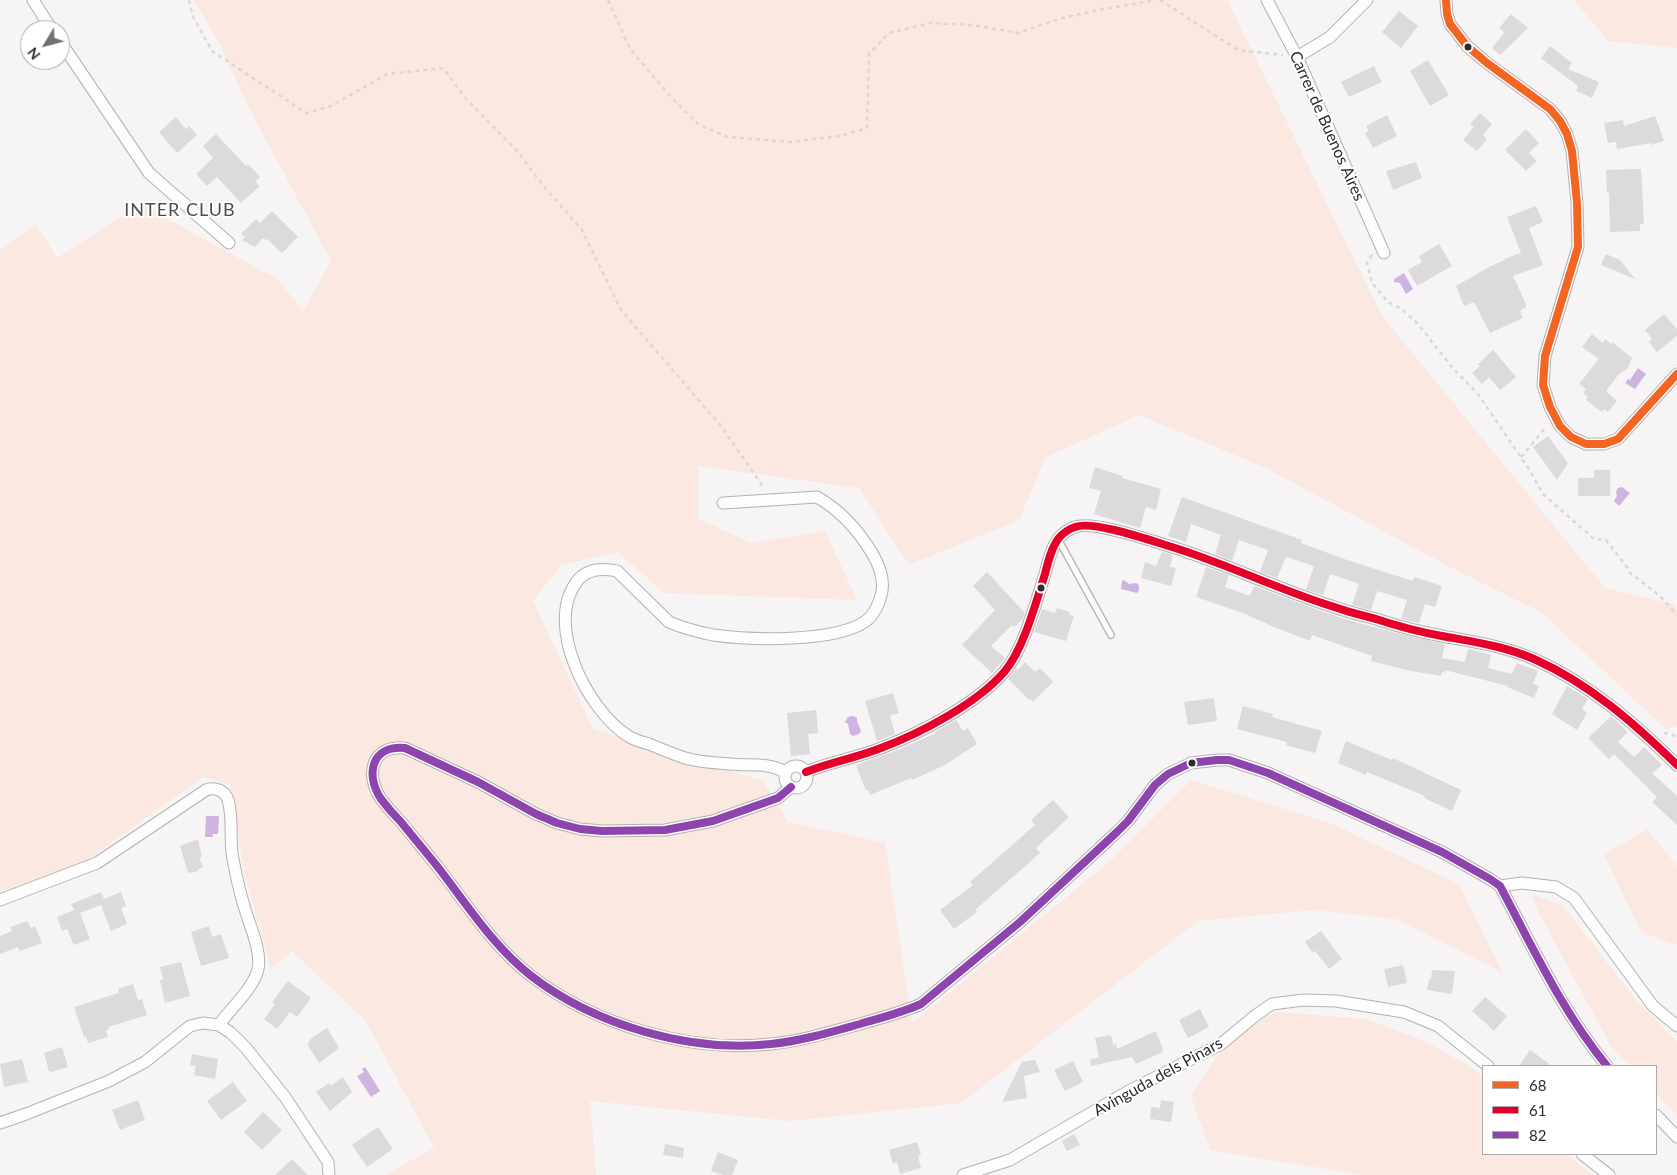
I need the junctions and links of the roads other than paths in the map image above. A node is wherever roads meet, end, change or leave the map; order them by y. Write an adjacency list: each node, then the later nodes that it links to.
1 (32, 0): 5 (street)
2 (1267, 0): 7 (street, Carrer de Buenos Aires)
3 (1367, 0): 7 (street)
4 (1446, 0): 10 (street)
5 (45, 20)
6 (70, 56): 8 (street)
7 (1297, 57): 9 (street, Carrer de Buenos Aires)
8 (229, 243)
9 (1382, 248)
10 (1677, 374)
11 (723, 503): 15 (street)
12 (1058, 539): 13 (lane); 14 (street); 16 (street)
13 (1111, 635)
14 (1677, 765)
15 (786, 772): 16 (street); 17 (street)
16 (806, 772): 17 (street)
17 (791, 787): 18 (street)
18 (1500, 886): 21 (street); 23 (street)
19 (0, 900): 20 (street)
20 (219, 1025): 25 (street); 28 (street)
21 (1677, 1026)
22 (1487, 1065): 29 (street, Avinguda dels Pinars)
23 (1606, 1065)
24 (1657, 1116): 26 (street)
25 (0, 1123)
26 (1677, 1137)
27 (1583, 1155): 30 (street)
28 (329, 1175)
29 (962, 1175)
30 (1609, 1175)

